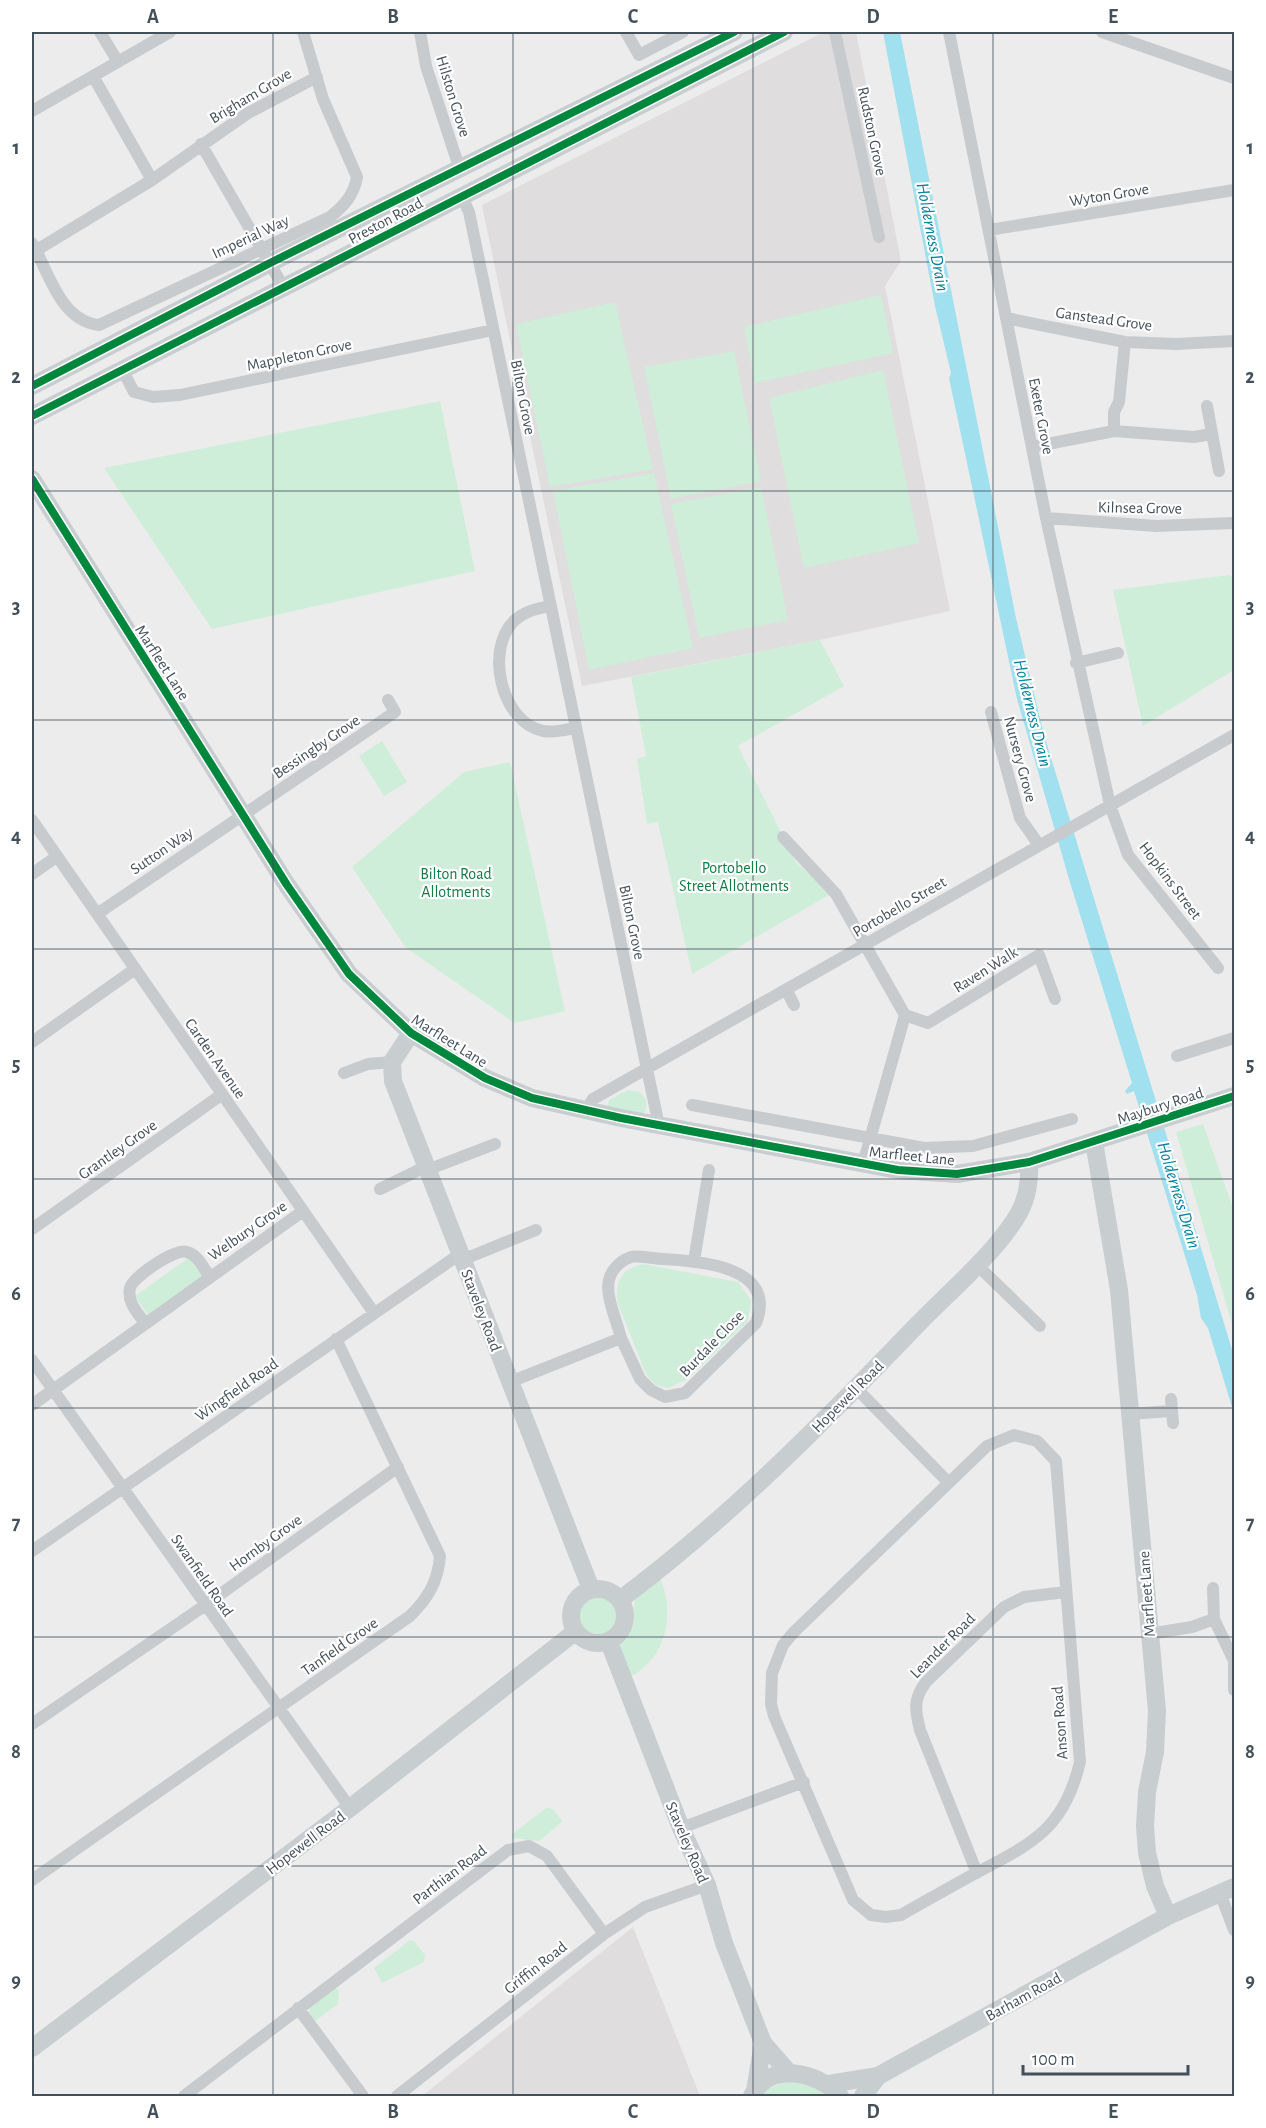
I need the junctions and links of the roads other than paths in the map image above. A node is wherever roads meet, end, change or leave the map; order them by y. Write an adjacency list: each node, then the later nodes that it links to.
1 (100, 32): 13 (street)
2 (170, 32): 13 (street)
3 (303, 32): 15 (street, Imperial Way)
4 (424, 32): 19 (street, Hilston Grove)
5 (626, 32): 6 (street)
6 (683, 32)
7 (734, 32): 12 (street, Preston Road)
8 (784, 32): 22 (street, Preston Road)
9 (835, 32): 24 (street, Rudston Grove)
10 (949, 32): 23 (street, Exeter Grove)
11 (1102, 32): 16 (street)
12 (706, 38): 19 (street, Preston Road)
13 (118, 62): 14 (street)
14 (93, 76): 17 (street); 20 (street)
15 (316, 77): 18 (street, Brigham Grove); 26 (street, Imperial Way)
16 (1234, 78)
17 (32, 111)
18 (201, 144): 20 (street, Brigham Grove); 26 (street, Brigham Grove)
19 (459, 170): 26 (street, Preston Road)
20 (152, 180): 25 (street, Brigham Grove)
21 (1234, 190): 23 (street, Wyton Grove)
22 (461, 195): 27 (street, Preston Road); 29 (street, Bilton Grove)
23 (989, 230): 28 (street, Exeter Grove)
24 (879, 237)
25 (33, 249): 26 (street, Imperial Way)
26 (266, 256): 27 (street, Brigham Grove); 33 (street, Preston Road)
27 (284, 288): 32 (street, Preston Road)
28 (1006, 318): 31 (street, Ganstead Grove); 38 (street, Exeter Grove)
29 (493, 330): 32 (street, Mappleton Grove); 43 (street, Bilton Grove)
30 (1234, 341): 31 (street, Ganstead Grove)
31 (1125, 342): 36 (street)
32 (123, 371): 35 (street, Preston Road)
33 (32, 386)
34 (1207, 406): 37 (street)
35 (32, 416)
36 (1114, 431): 37 (street); 38 (street)
37 (1211, 434): 39 (street)
38 (1032, 447): 41 (street, Exeter Grove)
39 (1220, 471)
40 (32, 480): 51 (street, Marfleet Lane)
41 (1046, 518): 42 (street, Kilnsea Grove); 45 (street, Exeter Grove)
42 (1234, 523)
43 (549, 606): 48 (street, Bilton Grove); 48 (street)
44 (1118, 653): 45 (street)
45 (1077, 663): 50 (street, Exeter Grove)
46 (388, 700): 51 (street, Bessingby Grove)
47 (991, 712): 54 (street, Nursery Grove)
48 (575, 728): 70 (street, Bilton Grove)
49 (1234, 736): 50 (street, Portobello Street)
50 (1110, 805): 54 (street, Portobello Street); 59 (street, Hopkins Street)
51 (243, 814): 57 (street, Sutton Way); 65 (street, Marfleet Lane)
52 (32, 820): 55 (street, Carden Avenue)
53 (783, 837): 58 (street)
54 (1039, 845): 58 (street, Portobello Street)
55 (56, 856): 56 (street); 57 (street, Carden Avenue)
56 (32, 874)
57 (97, 914): 60 (street, Carden Avenue)
58 (865, 945): 61 (street, Portobello Street); 64 (street)
59 (1218, 968)
60 (135, 969): 67 (street); 72 (street, Carden Avenue)
61 (787, 991): 63 (street); 70 (street, Portobello Street)
62 (1055, 999): 64 (street, Raven Walk)
63 (794, 1005)
64 (905, 1015): 78 (street)
65 (411, 1033): 69 (street); 75 (street, Marfleet Lane)
66 (1234, 1038): 68 (street)
67 (32, 1042)
68 (1177, 1056)
69 (392, 1062): 71 (street); 83 (street, Staveley Road)
70 (647, 1069): 75 (street, Portobello Street); 77 (street, Bilton Grove)
71 (344, 1073)
72 (221, 1095): 86 (street, Carden Avenue); 87 (street, Grantley Grove)
73 (1234, 1096): 79 (street, Maybury Road)
74 (692, 1105): 78 (street)
75 (586, 1110): 77 (street, Marfleet Lane)
76 (1072, 1119): 78 (street)
77 (653, 1123): 82 (street, Marfleet Lane)
78 (868, 1139): 82 (street)
79 (1094, 1142): 81 (street, Marfleet Lane); 104 (street, Marfleet Lane)
80 (495, 1144): 83 (street)
81 (1029, 1162): 82 (street, Marfleet Lane); 91 (street, Hopewell Road)
82 (863, 1164)
83 (426, 1168): 85 (street); 89 (street, Staveley Road)
84 (709, 1170): 90 (street)
85 (380, 1189)
86 (303, 1211): 92 (street, Welbury Grove); 93 (street, Carden Avenue)
87 (32, 1229)
88 (536, 1230): 89 (street, Wingfield Road)
89 (461, 1257): 93 (street, Wingfield Road); 99 (street, Staveley Road)
90 (694, 1261): 96 (street, Burdale Close); 96 (street, Burdale Close)
91 (976, 1264): 95 (street); 100 (street, Hopewell Road)
92 (209, 1276): 94 (street, Welbury Grove); 94 (street, Welbury Grove)
93 (374, 1313): 97 (street, Wingfield Road)
94 (144, 1322): 101 (street, Welbury Grove)
95 (1040, 1326)
96 (621, 1338): 99 (street)
97 (336, 1339): 105 (street, Tanfield Grove); 107 (street, Wingfield Road)
98 (32, 1360): 101 (street, Swanfield Road)
99 (510, 1383): 110 (street, Staveley Road)
100 (856, 1388): 106 (street); 112 (street, Hopewell Road)
101 (53, 1391): 102 (street, Welbury Grove); 107 (street, Swanfield Road)
102 (32, 1405)
103 (1172, 1411): 104 (street)
104 (1129, 1414): 116 (street, Marfleet Lane)
105 (398, 1467): 113 (street, Hornby Grove); 119 (street, Tanfield Grove)
106 (948, 1482): 111 (street, Anson Road); 121 (street, Anson Road)
107 (121, 1489): 108 (street, Wingfield Road); 113 (street, Swanfield Road)
108 (32, 1551)
109 (1213, 1588): 114 (street)
110 (591, 1589): 112 (street); 115 (street)
111 (1066, 1592): 124 (street, Anson Road); 124 (street, Leander Road)
112 (621, 1599): 117 (street)
113 (204, 1606): 119 (street, Swanfield Road); 120 (street, Hornby Grove)
114 (1214, 1619): 116 (street); 118 (street)
115 (575, 1632): 117 (street); 122 (street, Hopewell Road)
116 (1149, 1634): 128 (street, Marfleet Lane)
117 (609, 1642): 123 (street, Staveley Road)
118 (1234, 1690)
119 (278, 1709): 122 (street, Swanfield Road); 125 (street, Tanfield Grove)
120 (32, 1724)
121 (804, 1782): 123 (street); 124 (street, Anson Road)
122 (350, 1808): 133 (street, Hopewell Road)
123 (681, 1828): 126 (street, Staveley Road)
124 (977, 1873)
125 (32, 1880)
126 (707, 1885): 130 (street, Griffin Road); 132 (street, Staveley Road)
127 (1227, 1890): 128 (street); 129 (street)
128 (1168, 1916): 135 (street, Barham Road)
129 (1234, 1930)
130 (604, 1934): 131 (street, Parthian Road); 140 (street, Griffin Road)
131 (298, 2008): 138 (street, Parthian Road); 139 (street)
132 (763, 2043): 134 (street, Staveley Road); 137 (street)
133 (32, 2048)
134 (789, 2073): 136 (street); 137 (street)
135 (878, 2076): 136 (street, Barham Road); 141 (street, Barham Road)
136 (834, 2090)
137 (754, 2094)
138 (184, 2097)
139 (363, 2097)
140 (397, 2097)
141 (863, 2097)

